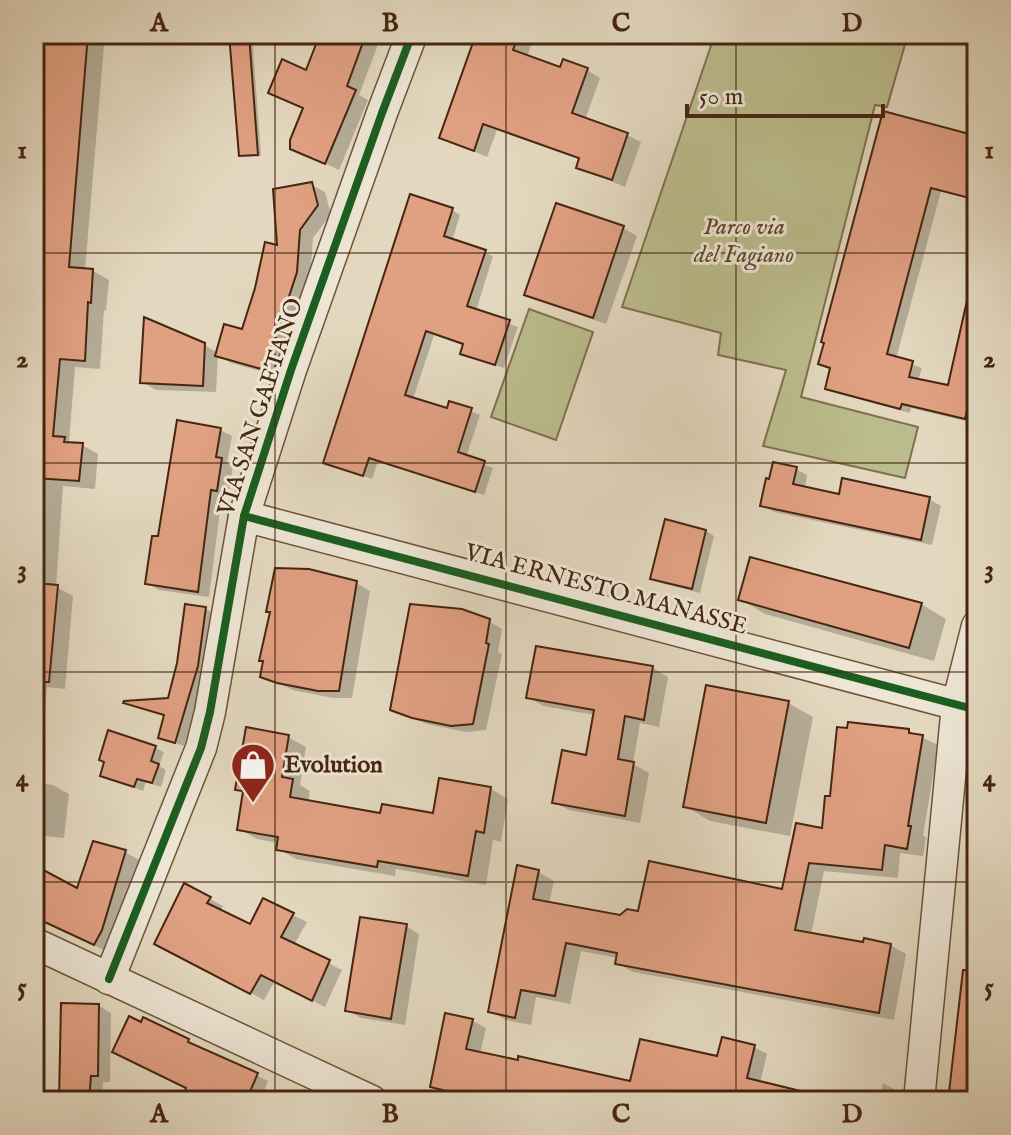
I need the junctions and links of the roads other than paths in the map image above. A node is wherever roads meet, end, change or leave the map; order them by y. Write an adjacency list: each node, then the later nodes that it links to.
1 (412, 34): 2 (street, VIA SAN GAETANO)
2 (244, 516): 4 (street, VIA ERNESTO MANASSE); 6 (street, VIA SAN GAETANO)
3 (977, 626): 4 (street)
4 (967, 708): 8 (street)
5 (34, 943): 6 (street)
6 (109, 979): 7 (street)
7 (372, 1101)
8 (919, 1101)

